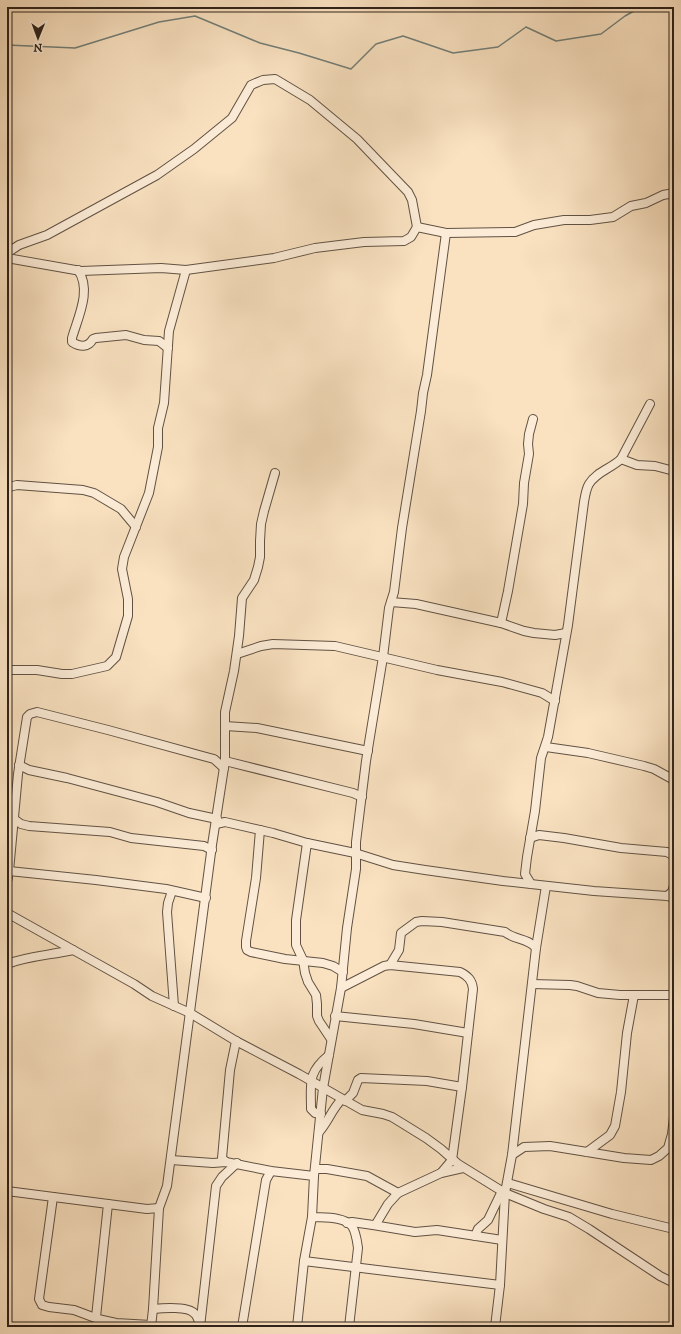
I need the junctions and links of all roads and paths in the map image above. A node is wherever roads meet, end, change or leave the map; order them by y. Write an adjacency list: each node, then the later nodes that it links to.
1 (674, 193): 3 (street)
2 (417, 227): 3 (street); 4 (street); 7 (street)
3 (446, 233): 16 (street)
4 (7, 253)
5 (7, 258): 6 (street)
6 (78, 270): 7 (street); 8 (street)
7 (186, 270): 8 (street)
8 (168, 348): 15 (street)
9 (650, 404): 11 (street)
10 (533, 419): 17 (street)
11 (621, 459): 12 (street); 18 (street)
12 (674, 471)
13 (275, 473): 19 (street)
14 (7, 491): 15 (street)
15 (136, 527): 21 (street)
16 (391, 602): 17 (street); 20 (street)
17 (501, 623): 18 (street)
18 (566, 633): 22 (street)
19 (237, 654): 20 (street); 23 (street)
20 (383, 657): 22 (street); 25 (street)
21 (7, 670)
22 (555, 701): 24 (street)
23 (225, 726): 25 (street); 26 (street)
24 (546, 747): 30 (street); 35 (street)
25 (368, 751): 31 (street)
26 (225, 764): 27 (street); 31 (street); 33 (street)
27 (19, 765): 28 (street); 29 (street)
28 (29, 770): 29 (street); 33 (street)
29 (18, 776): 32 (street)
30 (674, 780)
31 (362, 797): 38 (street)
32 (14, 819): 37 (street); 40 (street)
33 (219, 819): 34 (street); 37 (street)
34 (260, 830): 36 (street); 53 (street)
35 (530, 838): 39 (street); 41 (street)
36 (307, 843): 38 (street); 53 (street)
37 (208, 848): 49 (street)
38 (355, 853): 43 (street); 56 (street)
39 (674, 856)
40 (9, 871): 42 (street); 47 (street)
41 (525, 874): 43 (street); 44 (street)
42 (7, 882)
43 (512, 882): 44 (street)
44 (531, 884): 46 (street)
45 (674, 885): 48 (street)
46 (546, 886): 48 (street); 51 (street)
47 (172, 891): 49 (street); 61 (street)
48 (670, 897)
49 (206, 898): 62 (street)
50 (7, 913): 52 (street)
51 (536, 948): 55 (street); 57 (street)
52 (73, 950): 54 (street); 61 (street)
53 (303, 960): 56 (street); 65 (street)
54 (7, 964)
55 (390, 965): 58 (street); 64 (street)
56 (343, 972): 58 (street)
57 (532, 984): 59 (street); 76 (street)
58 (341, 988): 63 (street)
59 (634, 995): 60 (street); 75 (street)
60 (674, 995)
61 (174, 1006): 62 (street)
62 (190, 1013): 66 (street); 77 (street)
63 (335, 1016): 64 (street); 65 (street)
64 (468, 1033): 69 (street)
65 (332, 1039): 67 (street)
66 (236, 1041): 68 (street); 79 (street)
67 (329, 1055): 68 (street); 70 (street)
68 (311, 1081): 70 (street); 72 (street)
69 (462, 1087): 71 (street); 78 (street)
70 (323, 1088): 71 (street); 72 (street)
71 (343, 1100): 74 (street); 78 (street)
72 (321, 1114): 74 (street)
73 (674, 1117): 75 (street)
74 (319, 1132): 83 (street)
75 (587, 1152): 76 (street)
76 (512, 1155): 85 (street)
77 (171, 1160): 79 (street); 91 (street)
78 (452, 1160): 81 (street); 84 (street)
79 (226, 1162): 80 (street)
80 (237, 1163): 82 (street); 109 (street)
81 (463, 1168): 84 (street); 88 (street)
82 (270, 1171): 83 (street); 110 (street)
83 (315, 1172): 87 (street); 93 (street)
84 (441, 1173): 87 (street)
85 (508, 1183): 88 (street); 98 (street)
86 (7, 1191): 89 (street)
87 (398, 1192): 97 (street)
88 (503, 1192): 100 (street); 101 (street); 104 (street)
89 (53, 1197): 90 (street); 107 (street)
90 (108, 1204): 92 (street); 107 (street)
91 (159, 1208): 92 (street); 94 (street)
92 (147, 1209): 94 (street)
93 (312, 1217): 95 (street); 102 (street)
94 (159, 1219): 106 (street)
95 (347, 1223): 96 (street); 99 (street)
96 (361, 1223): 97 (street); 99 (street)
97 (373, 1225): 100 (street)
98 (674, 1229)
99 (354, 1230): 103 (street)
100 (475, 1236): 101 (street)
101 (502, 1240): 105 (street)
102 (304, 1261): 103 (street); 111 (street)
103 (355, 1268): 105 (street); 112 (street)
104 (674, 1283)
105 (500, 1285): 113 (street)
106 (153, 1309): 108 (street); 109 (street)
107 (96, 1317): 108 (street)
108 (151, 1326)
109 (202, 1327)
110 (242, 1327)
111 (297, 1327)
112 (349, 1327)
113 (495, 1327)

